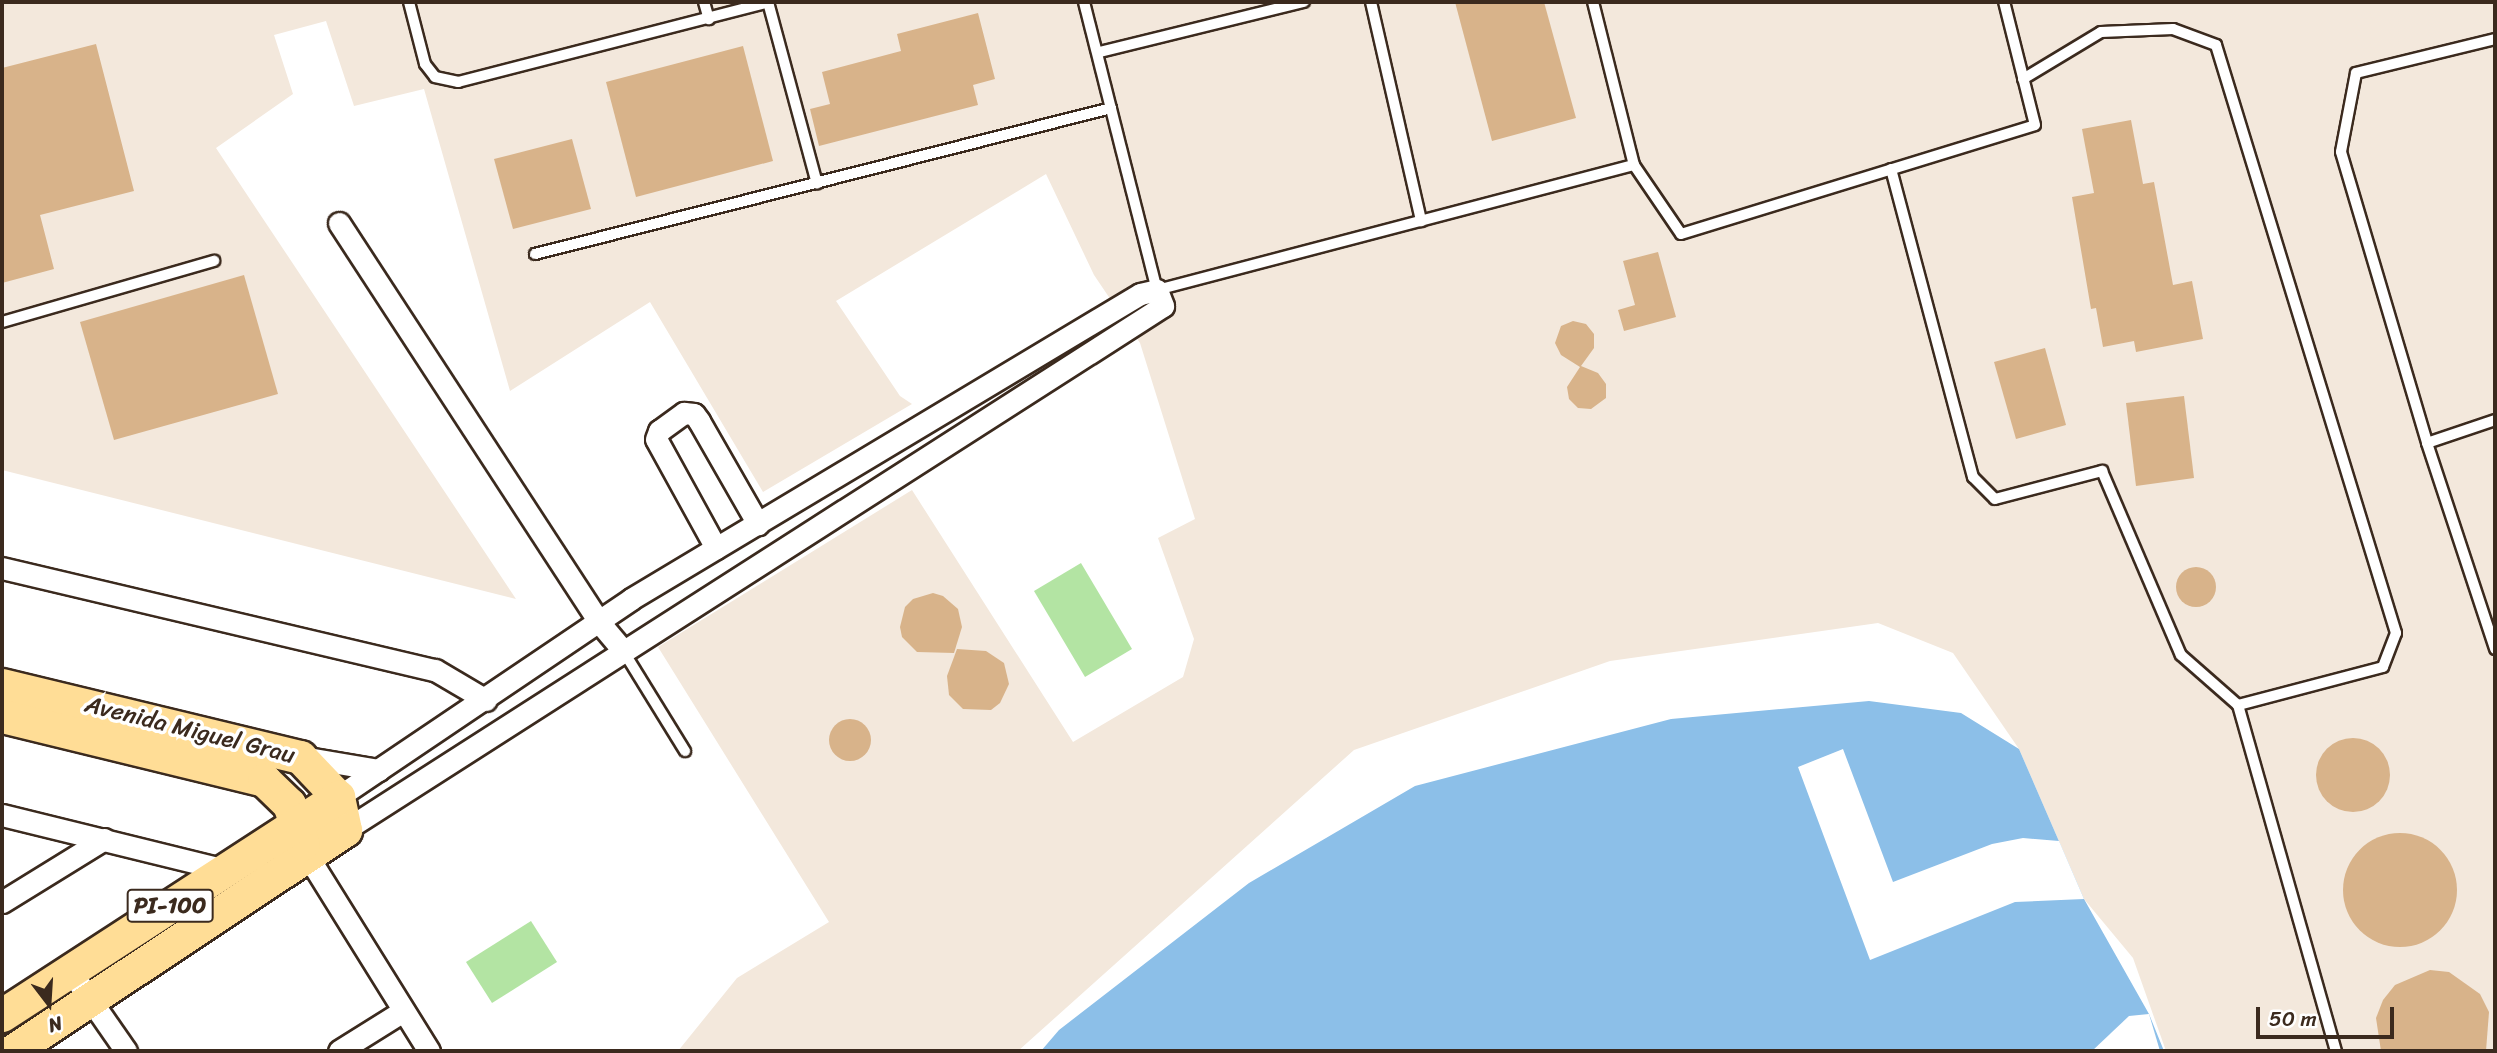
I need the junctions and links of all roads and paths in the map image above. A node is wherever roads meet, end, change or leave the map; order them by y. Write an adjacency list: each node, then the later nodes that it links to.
1 (410, 2): 9 (lane)
2 (704, 2): 9 (lane)
3 (769, 2): 9 (lane); 16 (lane)
4 (1084, 2): 11 (lane)
5 (1304, 2): 11 (lane)
6 (1371, 2): 17 (lane)
7 (1593, 2): 14 (lane)
8 (2004, 2): 12 (lane)
9 (709, 19)
10 (2495, 39): 24 (lane)
11 (1100, 52): 13 (lane)
12 (2024, 79): 15 (lane); 33 (lane)
13 (1111, 108): 16 (lane); 21 (lane)
14 (1634, 165): 15 (lane); 17 (lane)
15 (1891, 169): 33 (lane)
16 (817, 183): 19 (lane)
17 (1421, 221): 21 (lane)
18 (339, 223): 28 (street)
19 (535, 254)
20 (214, 261): 22 (lane)
21 (1160, 298): 25 (street); 29 (street)
22 (2, 322)
23 (2495, 420): 24 (lane)
24 (2427, 443): 30 (lane)
25 (758, 524): 26 (street); 26 (street)
26 (716, 548): 28 (street)
27 (2, 568): 31 (street)
28 (598, 622): 29 (street); 31 (street)
29 (622, 649): 34 (lane); 40 (street)
30 (2495, 649)
31 (486, 699): 36 (street)
32 (8, 702): 35 (main road, Avenida Miguel Grau); 39 (main road, Avenida Miguel Grau)
33 (2238, 705): 53 (lane)
34 (685, 751)
35 (300, 757): 36 (street, Avenida Miguel Grau); 37 (main road)
36 (379, 770): 37 (street)
37 (338, 797): 39 (main road, PI-100); 40 (main road)
38 (2, 815): 41 (street)
39 (296, 824): 42 (main road, Avenida Miguel Grau); 43 (main road, PI-100)
40 (345, 830): 42 (main road, PI-100)
41 (104, 839): 43 (street); 44 (street)
42 (307, 855): 46 (main road, PI-100); 47 (street)
43 (226, 870): 45 (main road, PI-100)
44 (2, 902)
45 (69, 969): 46 (street); 48 (main road, PI-100)
46 (89, 996): 49 (main road, PI-100); 50 (street)
47 (403, 1011): 51 (street); 52 (street)
48 (2, 1015)
49 (12, 1051)
50 (126, 1051)
51 (339, 1051)
52 (429, 1051)
53 (2336, 1051)

